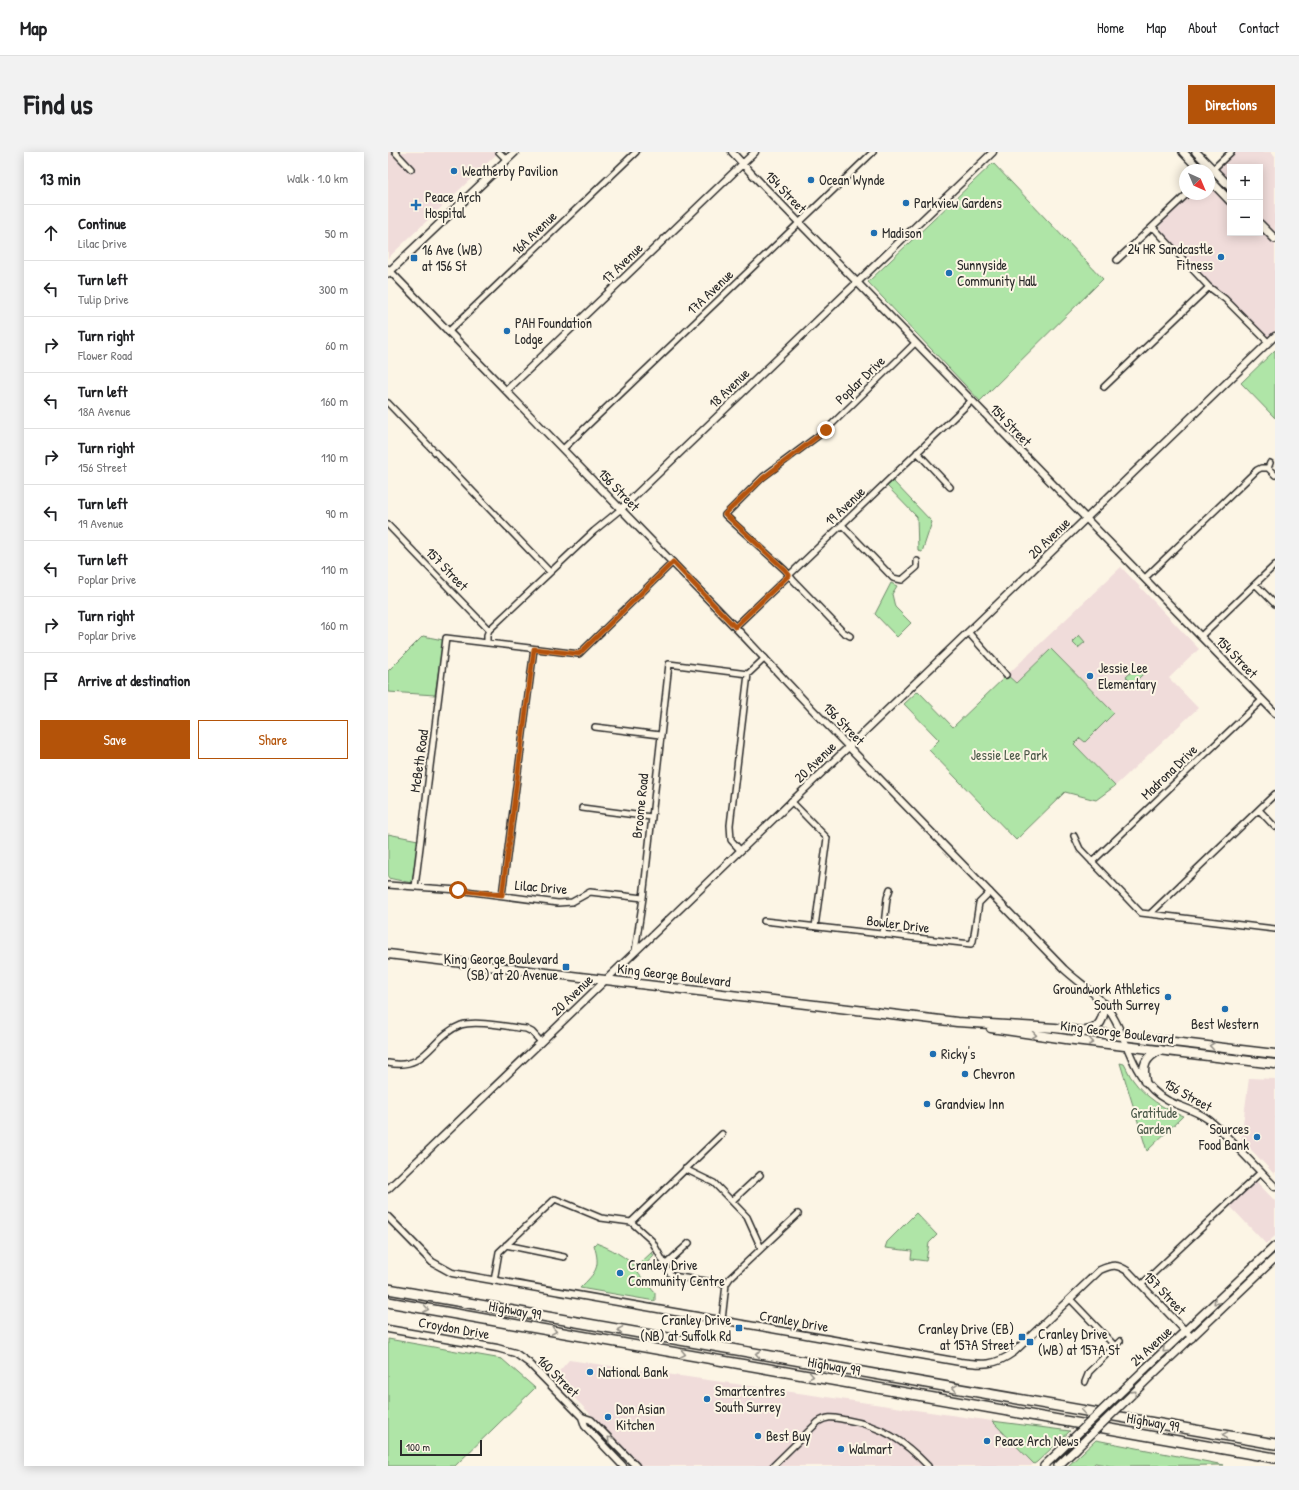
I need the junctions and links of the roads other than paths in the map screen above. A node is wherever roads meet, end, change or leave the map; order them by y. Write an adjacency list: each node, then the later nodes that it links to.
1 (395, 152): 17 (street)
2 (499, 152): 12 (street)
3 (515, 152): 12 (main road)
4 (636, 152): 31 (street, 16A Avenue)
5 (732, 152): 13 (street, 154 Street)
6 (755, 152): 13 (street, 17 Avenue)
7 (873, 152): 23 (street, 17A Avenue)
8 (993, 152): 29 (street, 18 Avenue)
9 (1183, 152): 14 (main road)
10 (1196, 152): 15 (main road)
11 (1230, 152): 16 (street)
12 (507, 160): 28 (main road)
13 (742, 164): 23 (street, 154 Street); 36 (street, 17 Avenue)
14 (1194, 164)
15 (1205, 164)
16 (1215, 167)
17 (411, 169)
18 (1215, 174): 19 (main road)
19 (1227, 184)
20 (1215, 185): 22 (main road)
21 (1181, 200): 24 (street)
22 (1229, 200)
23 (799, 223): 29 (street, 154 Street); 39 (street, 17A Avenue)
24 (1153, 227): 27 (street); 30 (street)
25 (1263, 227): 26 (main road)
26 (1275, 239)
27 (1117, 260)
28 (389, 271): 31 (street, 156 Street)
29 (856, 283): 34 (street, 154 Street); 43 (street, 18 Avenue)
30 (1209, 288): 33 (street); 35 (street)
31 (448, 332): 36 (street, 156 Street)
32 (1275, 336): 33 (street, 20 Avenue)
33 (1268, 342): 44 (street, 20 Avenue)
34 (915, 343): 37 (street, 154 Street); 51 (street, Poplar Drive)
35 (1104, 387)
36 (506, 391): 39 (street, 156 Street)
37 (971, 401): 40 (street, 19 Avenue); 44 (street, 154 Street)
38 (388, 403): 50 (street)
39 (564, 449): 43 (street, 156 Street)
40 (917, 452): 42 (street); 46 (street, 19 Avenue)
41 (1275, 475): 52 (street)
42 (950, 487)
43 (621, 509): 48 (street, 156 Street); 50 (street, 18 Avenue)
44 (1086, 519): 52 (street, 154 Street); 57 (street, 20 Avenue)
45 (388, 525): 56 (street, 157 Street)
46 (842, 525): 47 (street); 51 (street, 19 Avenue)
47 (917, 561)
48 (673, 562): 55 (street, 156 Street); 61 (street)
49 (1275, 565): 53 (street)
50 (550, 572): 56 (street, 18 Avenue)
51 (789, 575): 55 (street, 19 Avenue); 58 (street)
52 (1145, 578): 59 (street, 154 Street)
53 (1256, 584): 54 (street); 59 (street)
54 (1275, 604)
55 (735, 627): 62 (street, 156 Street)
56 (489, 630): 60 (street)
57 (968, 632): 64 (street); 69 (street, 20 Avenue)
58 (850, 636)
59 (1201, 636): 65 (street, 154 Street)
60 (487, 643): 61 (street); 80 (street, McBeth Road)
61 (534, 649): 83 (street)
62 (765, 658): 63 (street); 69 (street, 156 Street)
63 (748, 674): 68 (street, Broome Road); 77 (street)
64 (1006, 675)
65 (1262, 700): 66 (street, 154 Street); 78 (street, Madrona Drive)
66 (1275, 713)
67 (595, 727): 68 (street)
68 (660, 735): 74 (street, Broome Road)
69 (849, 746): 71 (street, 20 Avenue); 82 (street, 156 Street)
70 (1275, 794): 73 (street)
71 (791, 801): 77 (street, 20 Avenue); 87 (street)
72 (582, 808): 74 (street)
73 (1259, 810): 75 (street); 85 (street)
74 (651, 817): 84 (street, Broome Road)
75 (1275, 827)
76 (1074, 836): 78 (street)
77 (740, 850): 90 (street, 20 Avenue)
78 (1092, 862): 85 (street)
79 (388, 885): 80 (street, Lilac Drive)
80 (415, 887): 83 (street, Lilac Drive)
81 (890, 889): 89 (street)
82 (990, 892): 89 (street, Bowler Drive); 93 (street, 156 Street)
83 (502, 895): 84 (street, Lilac Drive)
84 (643, 898): 90 (street, Broome Road)
85 (1150, 914): 88 (street)
86 (764, 920): 87 (street, Bowler Drive)
87 (815, 926): 89 (street, Bowler Drive)
88 (1275, 929)
89 (882, 934)
90 (635, 951): 92 (street, 20 Avenue)
91 (388, 954): 92 (main road, King George Boulevard)
92 (605, 980): 94 (main road, King George Boulevard); 97 (street, 20 Avenue)
93 (1104, 1004): 95 (main road); 96 (street, 156 Street)
94 (956, 1022): 95 (main road, King George Boulevard); 98 (main road, King George Boulevard, one-way to 98)
95 (1086, 1031): 96 (main road, King George Boulevard)
96 (1122, 1036): 98 (street, 156 Street); 100 (main road, King George Boulevard, one-way to 96)
97 (541, 1042): 103 (street); 111 (street, 20 Avenue)
98 (1126, 1046): 99 (main road, King George Boulevard); 105 (street, 156 Street)
99 (1160, 1050): 102 (main road, King George Boulevard); 105 (main road)
100 (1265, 1053): 101 (main road, King George Boulevard); 102 (main road)
101 (1275, 1054)
102 (1228, 1058): 104 (main road, King George Boulevard)
103 (388, 1064)
104 (1275, 1064)
105 (1145, 1081): 108 (street, 156 Street)
106 (722, 1134): 107 (street)
107 (686, 1169): 112 (street); 115 (street)
108 (1261, 1172): 110 (street, 156 Street); 127 (street)
109 (760, 1174): 112 (street)
110 (1275, 1187)
111 (388, 1188)
112 (732, 1201): 119 (street)
113 (798, 1214): 119 (street)
114 (388, 1217): 125 (street, Cranley Drive)
115 (631, 1222): 117 (street); 123 (street)
116 (690, 1243): 123 (street)
117 (506, 1245): 120 (street); 125 (street)
118 (1275, 1246): 122 (main road, 24 Avenue)
119 (761, 1248): 126 (street)
120 (564, 1257)
121 (1275, 1258): 129 (main road, 24 Avenue)
122 (1259, 1261): 129 (main road); 134 (main road, 24 Avenue, one-way to 134)
123 (665, 1264): 126 (street)
124 (1120, 1267): 127 (street, 157 Street); 130 (street, Cranley Drive)
125 (494, 1281): 132 (street, Cranley Drive)
126 (726, 1284): 132 (street)
127 (1141, 1285): 134 (street, 157 Street)
128 (388, 1289): 141 (highway, Highway 99, one-way to 128)
129 (1234, 1297): 135 (main road, 24 Avenue)
130 (1070, 1299): 132 (street, Cranley Drive); 137 (street)
131 (388, 1302): 142 (highway, Highway 99, one-way to 142)
132 (722, 1320)
133 (388, 1329): 138 (street, Croydon Drive)
134 (1185, 1331): 135 (street, 157 Street); 147 (main road, 24 Avenue, one-way to 147, bridge)
135 (1192, 1338): 148 (main road, 24 Avenue, one-way to 135, bridge)
136 (1120, 1341): 137 (street)
137 (1115, 1346): 139 (street)
138 (515, 1353): 140 (street, 160 Street)
139 (1085, 1382)
140 (582, 1417): 143 (street, 160 Street); 144 (street, 160 Street, one-way to 140)
141 (1275, 1444)
142 (1275, 1458)
143 (623, 1466)
144 (636, 1466)
145 (773, 1466): 146 (street)
146 (928, 1466)
147 (1044, 1466)
148 (1058, 1466)

